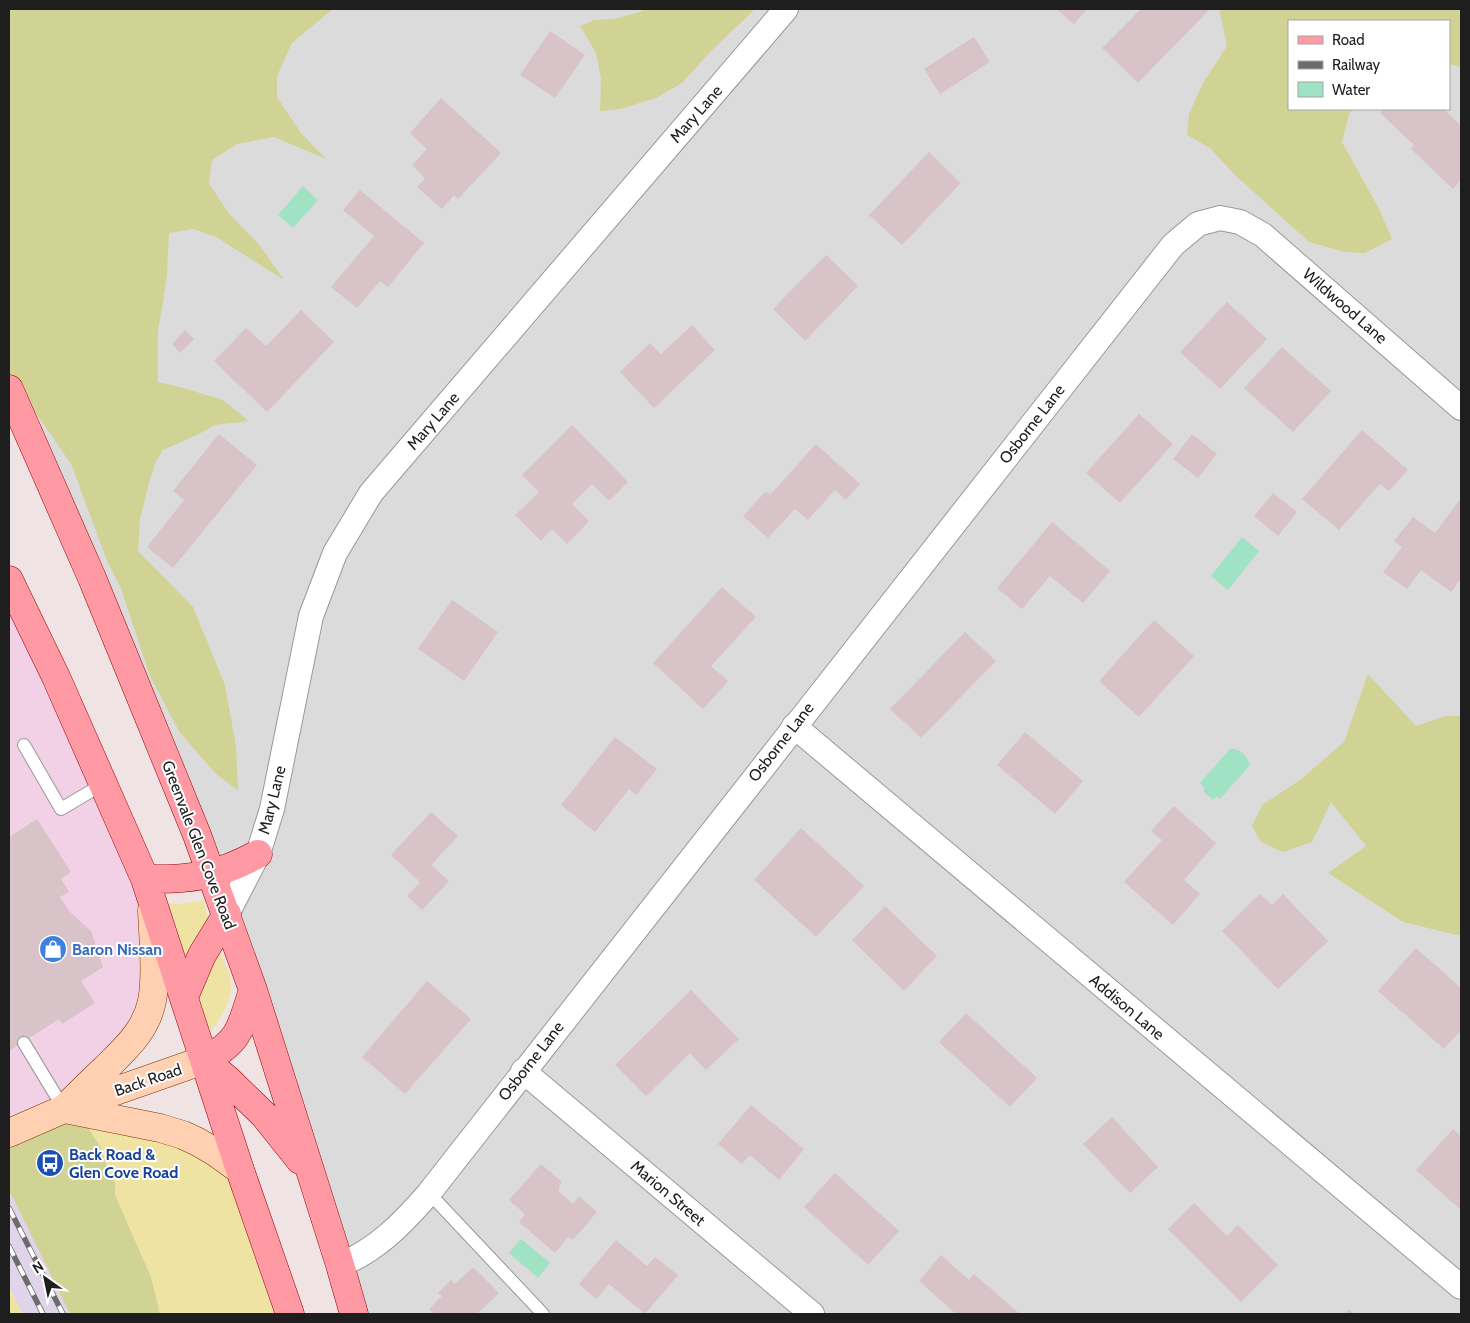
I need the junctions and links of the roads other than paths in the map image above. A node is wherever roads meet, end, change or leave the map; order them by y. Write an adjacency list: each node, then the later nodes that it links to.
1 (786, 9): 9 (street, Mary Lane)
2 (1220, 218): 4 (street, Wildwood Lane); 6 (street, Osborne Lane)
3 (9, 389): 10 (main road, Greenvale Glen Cove Road)
4 (1461, 408)
5 (9, 580): 8 (main road)
6 (794, 726): 17 (street, Osborne Lane); 24 (street, Addison Lane)
7 (24, 745): 8 (lane)
8 (103, 784): 11 (main road)
9 (258, 854): 10 (main road); 12 (street, Mary Lane)
10 (212, 874): 11 (main road); 12 (main road, Greenvale Glen Cove Road)
11 (148, 889): 14 (main road); 18 (main road)
12 (227, 914): 13 (main road, Greenvale Glen Cove Road); 14 (main road)
13 (253, 990): 16 (main road, Back Road); 21 (main road, Greenvale Glen Cove Road)
14 (184, 997): 16 (main road)
15 (24, 1043): 18 (lane)
16 (204, 1060): 18 (main road, Back Road); 20 (main road); 21 (main road)
17 (523, 1071): 22 (street, Osborne Lane); 28 (street, Marion Street)
18 (64, 1109): 19 (main road, Back Road); 20 (main road)
19 (9, 1133)
20 (240, 1170): 25 (main road)
21 (310, 1173): 23 (main road, Greenvale Glen Cove Road)
22 (429, 1193): 23 (street, Osborne Lane); 27 (lane)
23 (340, 1265): 26 (main road, Greenvale Glen Cove Road)
24 (1461, 1287)
25 (290, 1314)
26 (354, 1314)
27 (543, 1314)
28 (812, 1314)

